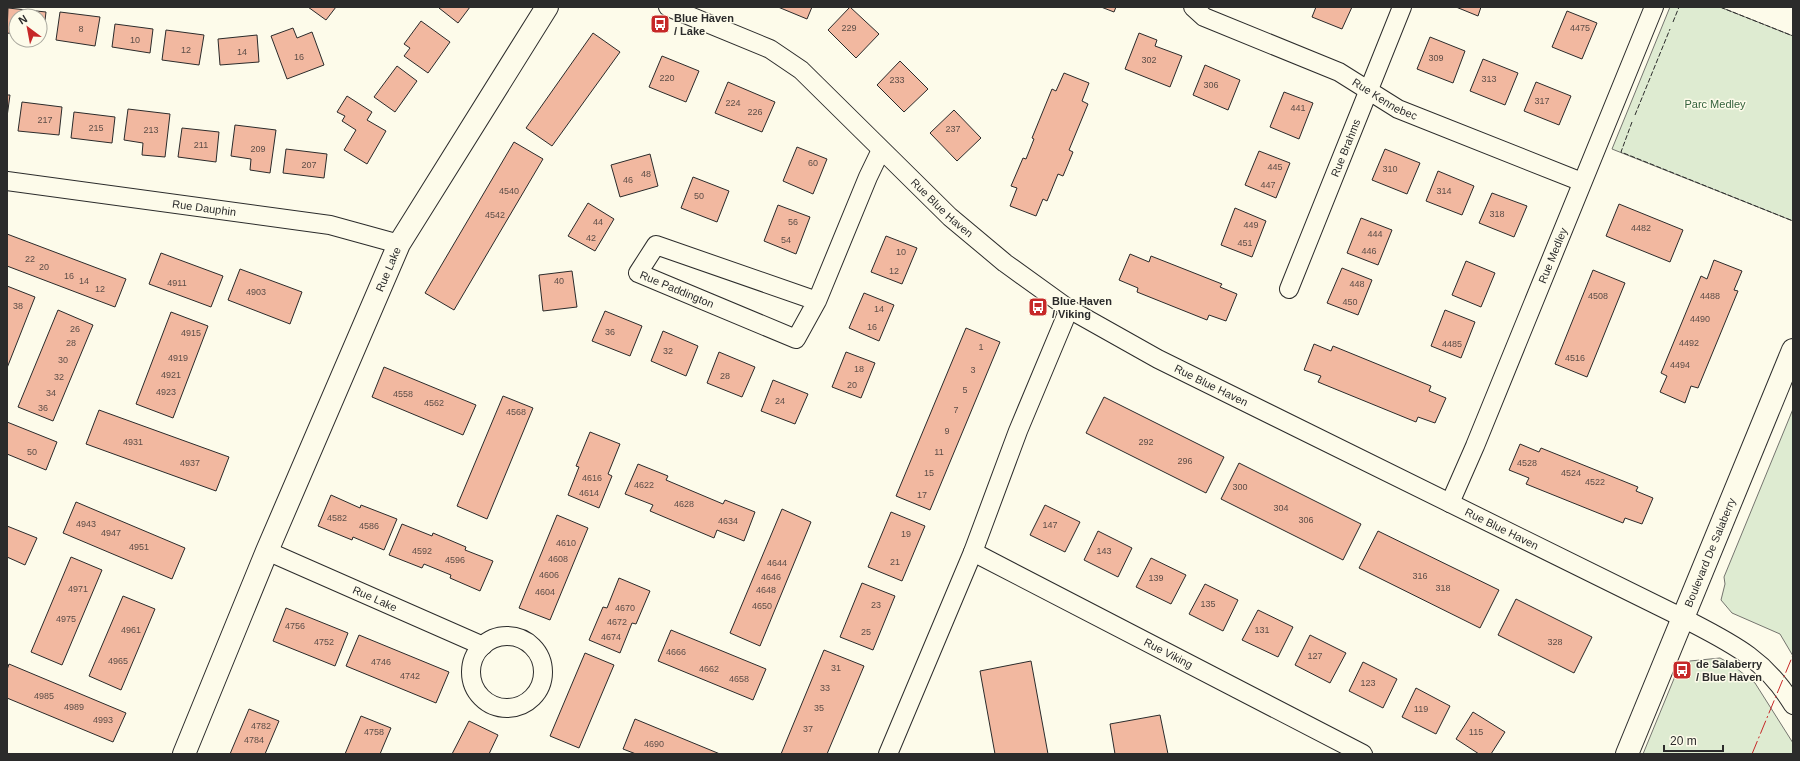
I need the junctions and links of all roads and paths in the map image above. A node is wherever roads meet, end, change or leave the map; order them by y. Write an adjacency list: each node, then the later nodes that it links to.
1 (547, 7): 10 (street, Rue Lake)
2 (668, 7): 7 (street, Rue Blue Haven)
3 (1194, 7): 6 (street, Rue Kennebec)
4 (1402, 7): 6 (street, Rue Brahms)
5 (1654, 7): 9 (street, Rue Medley)
6 (1369, 90): 9 (street, Rue Kennebec); 11 (street, Rue Brahms)
7 (882, 150): 12 (street, Rue Paddington); 13 (street, Rue Blue Haven)
8 (7, 181): 10 (street, Rue Dauphin)
9 (1582, 182): 15 (street, Rue Medley)
10 (399, 244): 16 (street, Rue Lake)
11 (1288, 289)
12 (817, 301): 12 (street, Rue Paddington)
13 (1069, 309): 15 (street, Rue Blue Haven); 17 (street)
14 (1793, 350): 18 (street, Boulevard De Salaberry)
15 (1450, 503): 18 (street, Rue Blue Haven)
16 (267, 551): 19 (street, Rue Lake); 21 (street, Rue Lake)
17 (973, 552): 22 (street); 23 (street, Rue Viking)
18 (1683, 618): 20 (street, Rue Blue Haven); 24 (street, Boulevard De Salaberry)
19 (483, 646)
20 (1793, 705)
21 (184, 754)
22 (888, 754)
23 (1363, 754)
24 (1627, 754)

